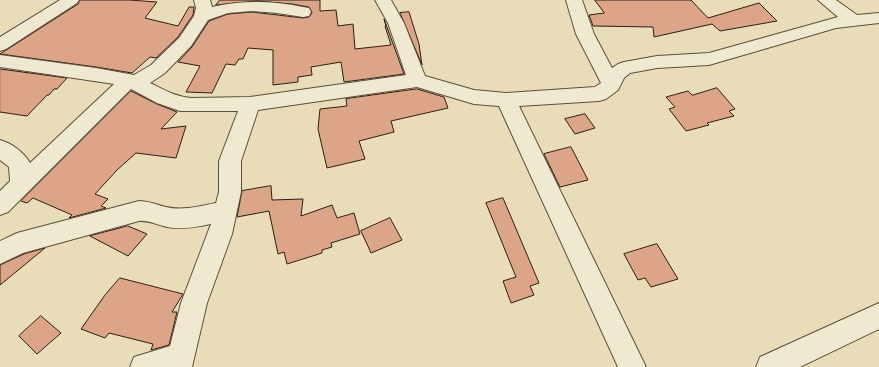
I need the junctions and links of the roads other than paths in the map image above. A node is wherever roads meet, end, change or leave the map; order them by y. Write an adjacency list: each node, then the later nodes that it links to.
1 (71, 0): 9 (street)
2 (383, 0): 11 (street)
3 (574, 0): 13 (street)
4 (826, 0): 8 (street)
5 (202, 8): 6 (street); 12 (street)
6 (303, 12)
7 (879, 18): 8 (street)
8 (852, 20): 13 (street)
9 (0, 46)
10 (0, 61): 12 (street)
11 (418, 80): 14 (street); 15 (street)
12 (132, 81): 15 (street); 17 (street)
13 (611, 85): 14 (street)
14 (506, 100): 24 (street)
15 (250, 104): 19 (street)
16 (0, 148): 17 (street)
17 (21, 184): 18 (street)
18 (0, 205)
19 (226, 210): 20 (street); 22 (street)
20 (0, 253)
21 (879, 316): 25 (street)
22 (179, 362): 23 (street)
23 (144, 367)
24 (632, 367)
25 (770, 367)

